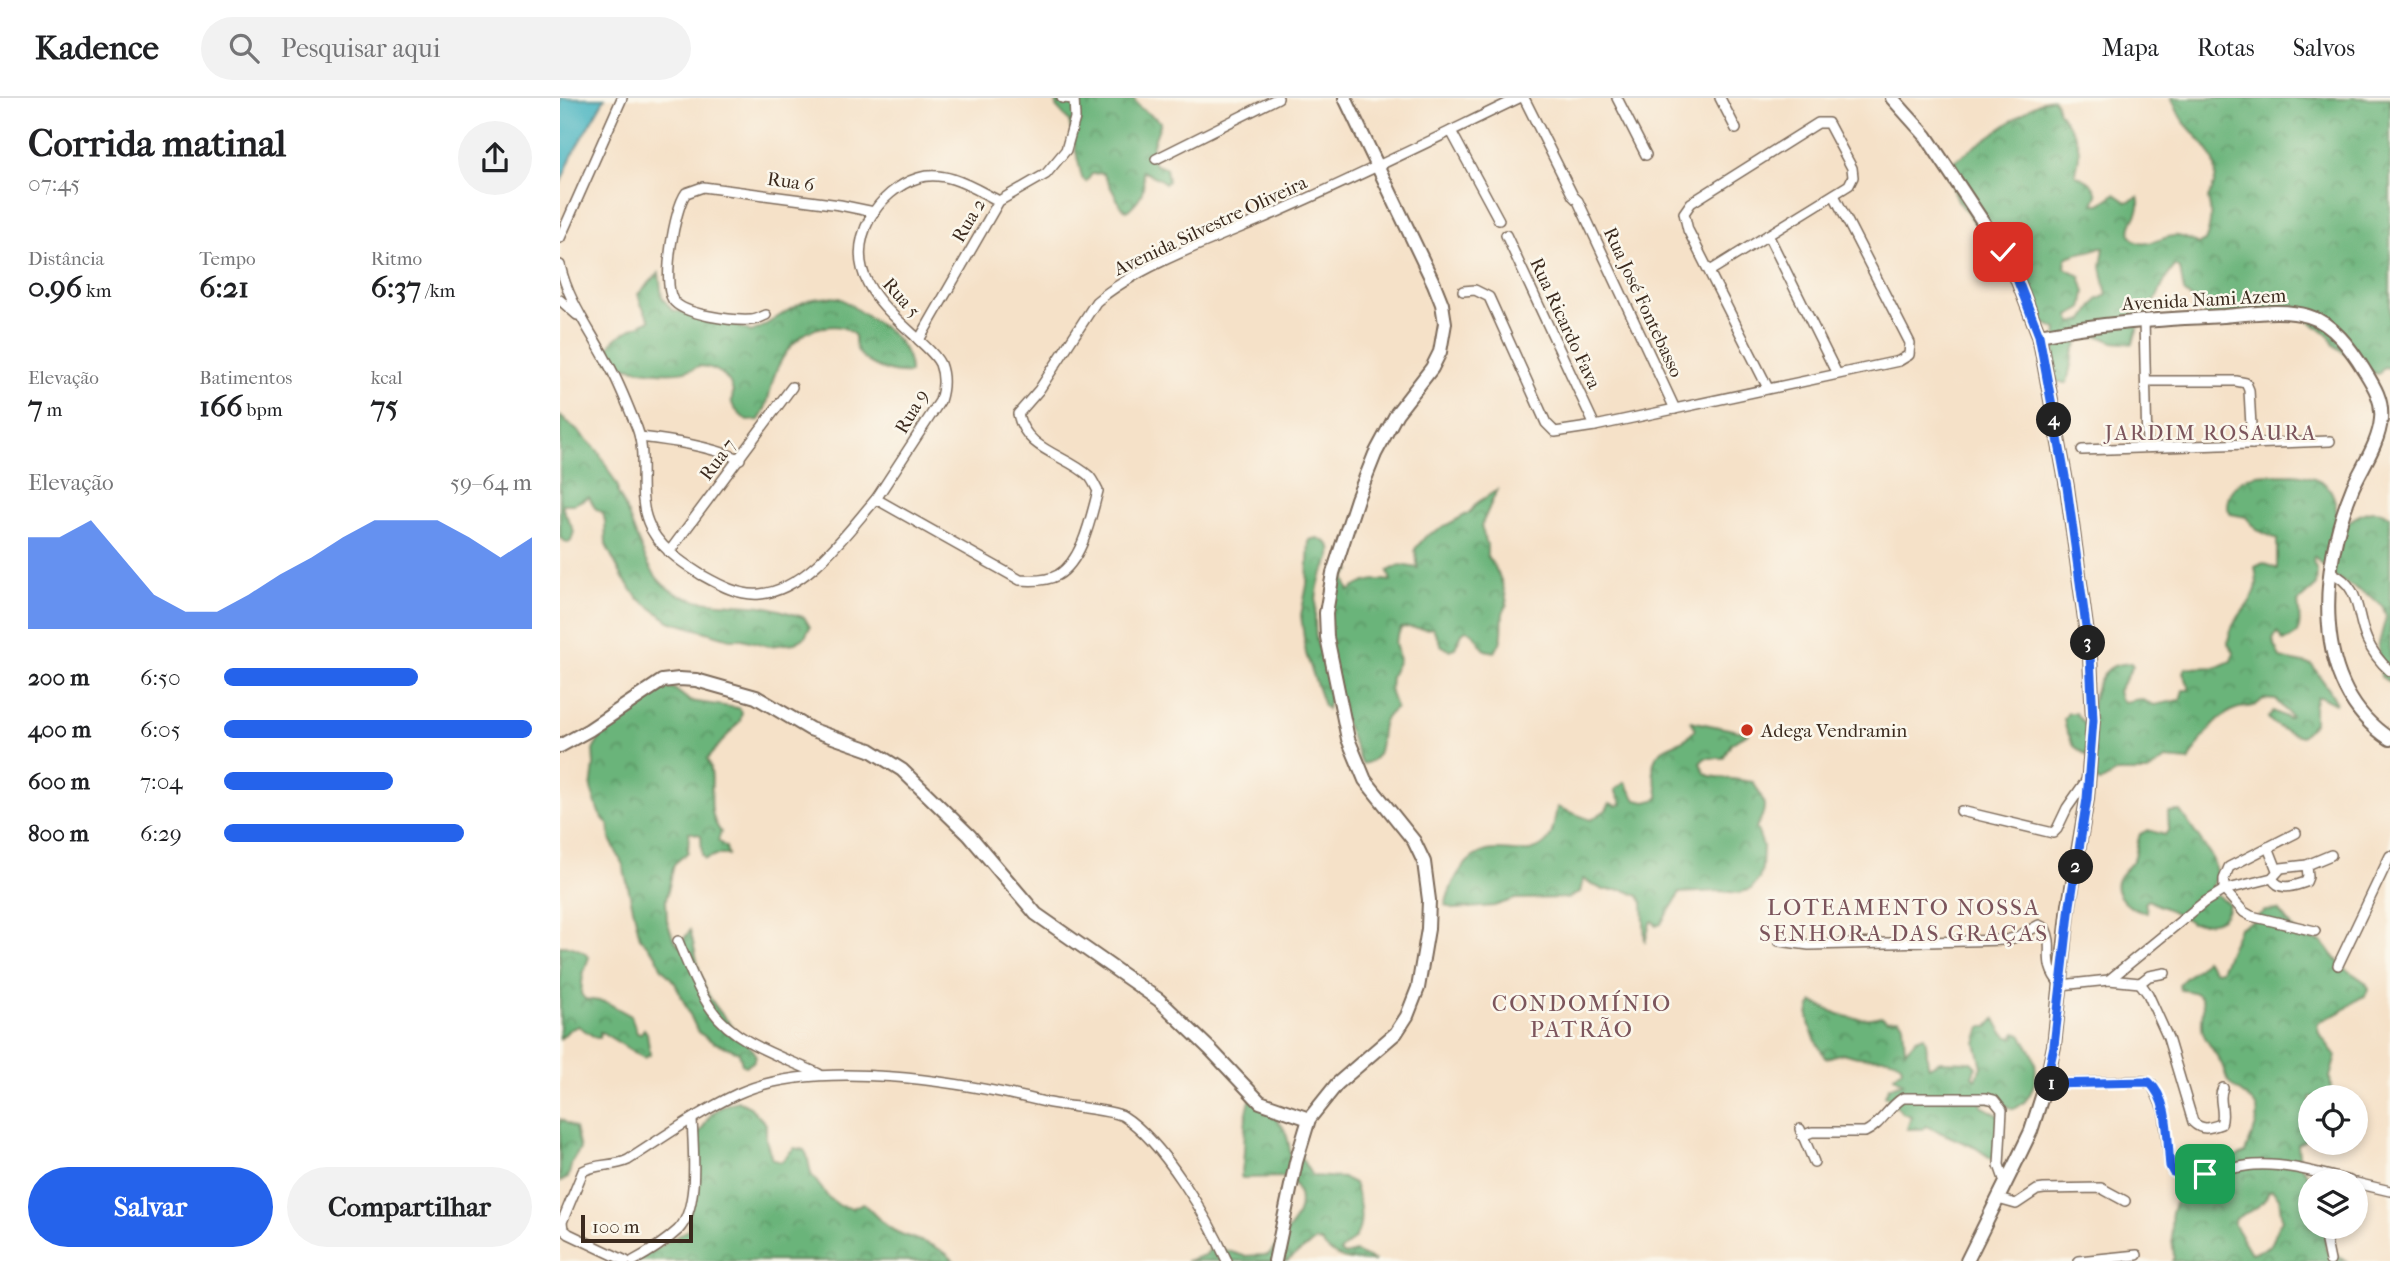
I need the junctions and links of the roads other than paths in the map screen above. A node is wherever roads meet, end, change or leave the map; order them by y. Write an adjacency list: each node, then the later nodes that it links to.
1 (622, 98): 22 (street)
2 (1062, 98): 10 (street)
3 (1278, 98): 14 (street)
4 (1345, 98): 15 (main road)
5 (1519, 98): 12 (street, Avenida Silvestre Oliveira)
6 (1524, 98): 37 (street, Rua José Fontebasso)
7 (1617, 98): 13 (street)
8 (1720, 98): 11 (street)
9 (1892, 98): 31 (main road)
10 (1074, 99): 17 (street, Rua 2)
11 (1736, 130)
12 (1451, 131): 15 (street, Avenida Silvestre Oliveira); 19 (street)
13 (1646, 155)
14 (1156, 159)
15 (1378, 168): 46 (street, Avenida Silvestre Oliveira); 75 (main road)
16 (1834, 195): 21 (street); 25 (street); 33 (street)
17 (999, 201): 18 (street, Rua 5); 32 (street, Rua 2)
18 (874, 212): 28 (street, Rua 6); 32 (street, Rua 5)
19 (1499, 220)
20 (1506, 235): 39 (street, Rua Ricardo Fava)
21 (1768, 235): 25 (street); 33 (street)
22 (560, 237): 23 (street)
23 (560, 245)
24 (560, 265): 29 (street)
25 (1710, 271): 36 (street)
26 (1463, 291): 39 (street)
27 (560, 300): 29 (street)
28 (766, 314)
29 (581, 320): 40 (street)
30 (2144, 320): 31 (main road, Avenida Nami Azem); 34 (street); 38 (main road, Avenida Nami Azem)
31 (2039, 335): 52 (main road)
32 (919, 340): 46 (street, Rua 9)
33 (1837, 373): 36 (street)
34 (2146, 380): 42 (street); 43 (street)
35 (792, 387): 45 (street, Rua 7)
36 (1768, 388): 37 (street)
37 (1675, 409): 39 (street)
38 (2386, 419): 48 (main road, Avenida Nami Azem)
39 (1595, 426)
40 (640, 437): 45 (street); 47 (street)
41 (2330, 441): 42 (street)
42 (2252, 444): 43 (street)
43 (2147, 447): 44 (street)
44 (2082, 450)
45 (740, 459): 47 (street, Rua 7)
46 (877, 499): 47 (street)
47 (669, 551)
48 (2330, 572): 49 (street); 50 (main road, Avenida Nami Azem)
49 (2390, 671)
50 (2390, 739)
51 (560, 746): 75 (main road)
52 (2088, 778): 53 (street); 68 (main road)
53 (1961, 811)
54 (2296, 833): 55 (street)
55 (2268, 848): 59 (street); 60 (street)
56 (2330, 855): 58 (street)
57 (2390, 856): 64 (street)
58 (2307, 866): 59 (street); 59 (street)
59 (2275, 874): 60 (street)
60 (2224, 890): 61 (street); 66 (street)
61 (2315, 931)
62 (678, 941): 69 (street)
63 (1779, 941): 68 (street)
64 (2338, 965)
65 (2165, 972): 67 (street)
66 (2109, 980): 67 (street); 68 (street)
67 (2140, 983): 73 (street)
68 (2061, 985): 72 (main road)
69 (787, 1059): 70 (street); 71 (street)
70 (821, 1075): 71 (street); 87 (street)
71 (779, 1081): 74 (street)
72 (2046, 1084): 77 (street); 78 (main road)
73 (2223, 1088)
74 (692, 1119): 85 (street); 86 (street)
75 (1310, 1119): 88 (main road)
76 (1814, 1162): 78 (street)
77 (2298, 1170)
78 (2006, 1185): 81 (main road)
79 (2368, 1186): 80 (street)
80 (2390, 1192)
81 (1998, 1199): 82 (street); 89 (main road)
82 (2125, 1200)
83 (2325, 1239): 91 (street)
84 (2137, 1255): 90 (street)
85 (626, 1261)
86 (633, 1261)
87 (1227, 1261)
88 (1275, 1261)
89 (1967, 1261)
90 (2079, 1261)
91 (2330, 1261)

